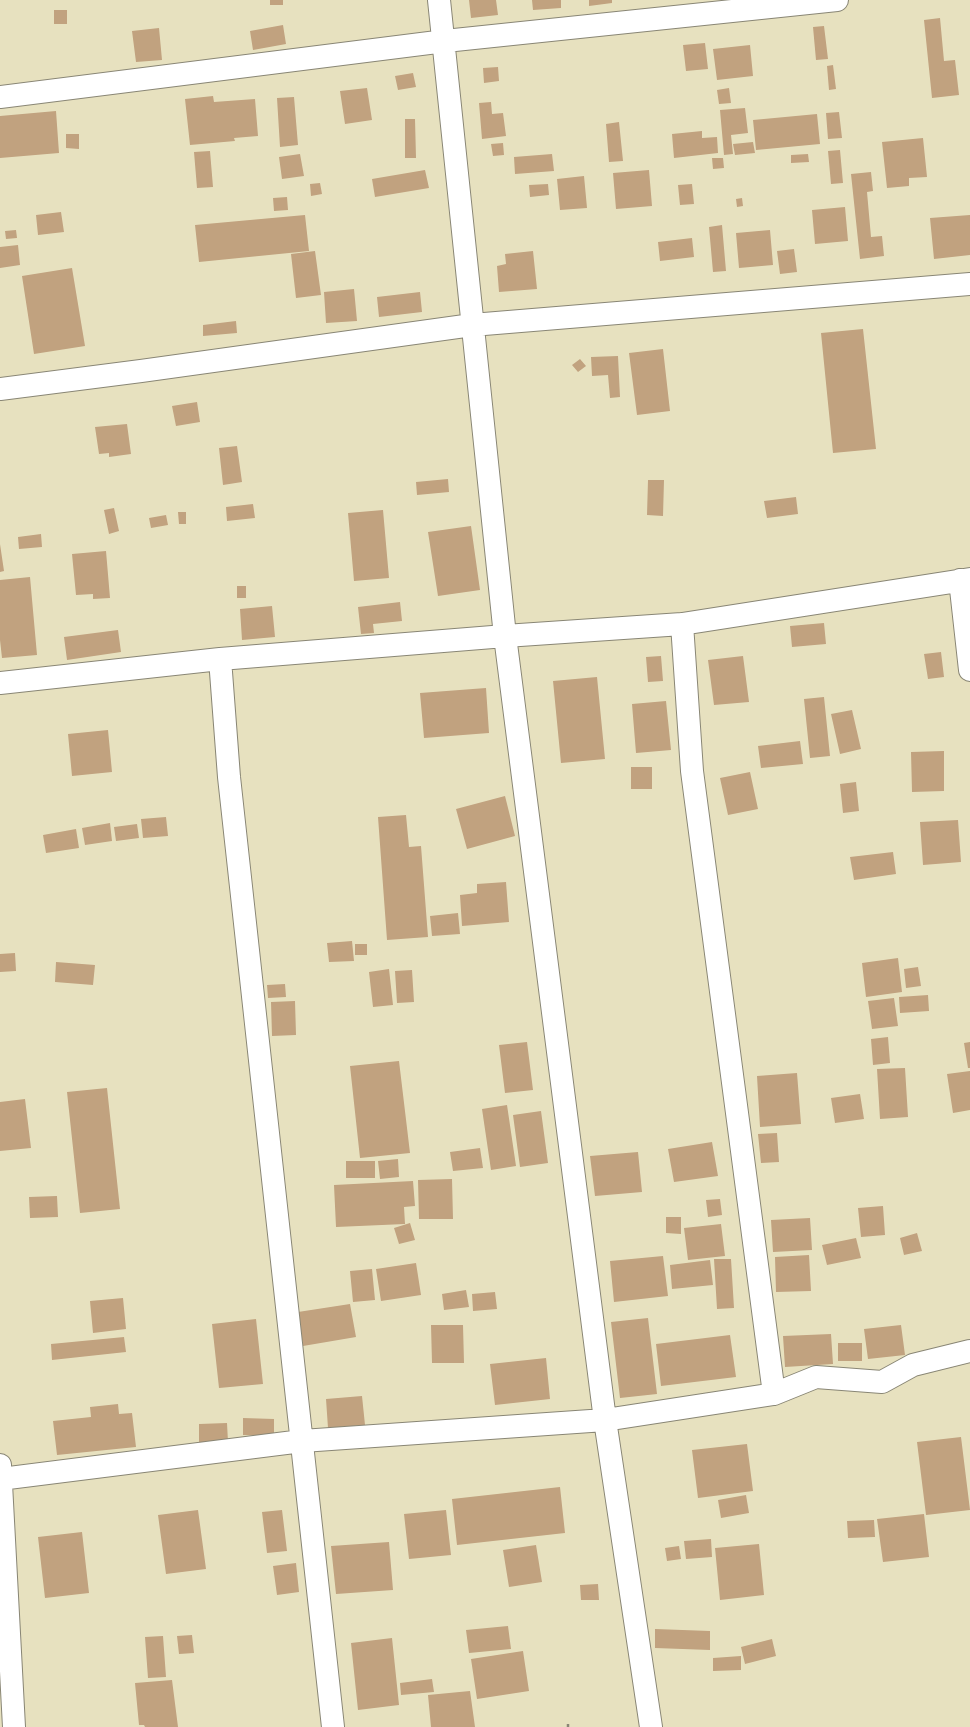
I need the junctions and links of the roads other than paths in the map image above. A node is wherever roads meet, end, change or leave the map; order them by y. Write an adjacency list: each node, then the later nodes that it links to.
1 (439, 0): 3 (street)
2 (837, 0): 3 (street)
3 (445, 41): 4 (street); 6 (street)
4 (0, 97)
5 (970, 284): 6 (street)
6 (472, 325): 7 (street); 10 (street)
7 (0, 389)
8 (965, 579): 9 (street); 12 (street)
9 (682, 624): 10 (street); 15 (street)
10 (505, 636): 11 (street); 16 (street)
11 (220, 659): 13 (street); 17 (street)
12 (970, 670)
13 (0, 683)
14 (970, 1351): 15 (street)
15 (774, 1394): 16 (street)
16 (605, 1420): 17 (street); 21 (street)
17 (302, 1441): 18 (street); 20 (street)
18 (0, 1474): 19 (street)
19 (14, 1727)
20 (333, 1727)
21 (651, 1727)

